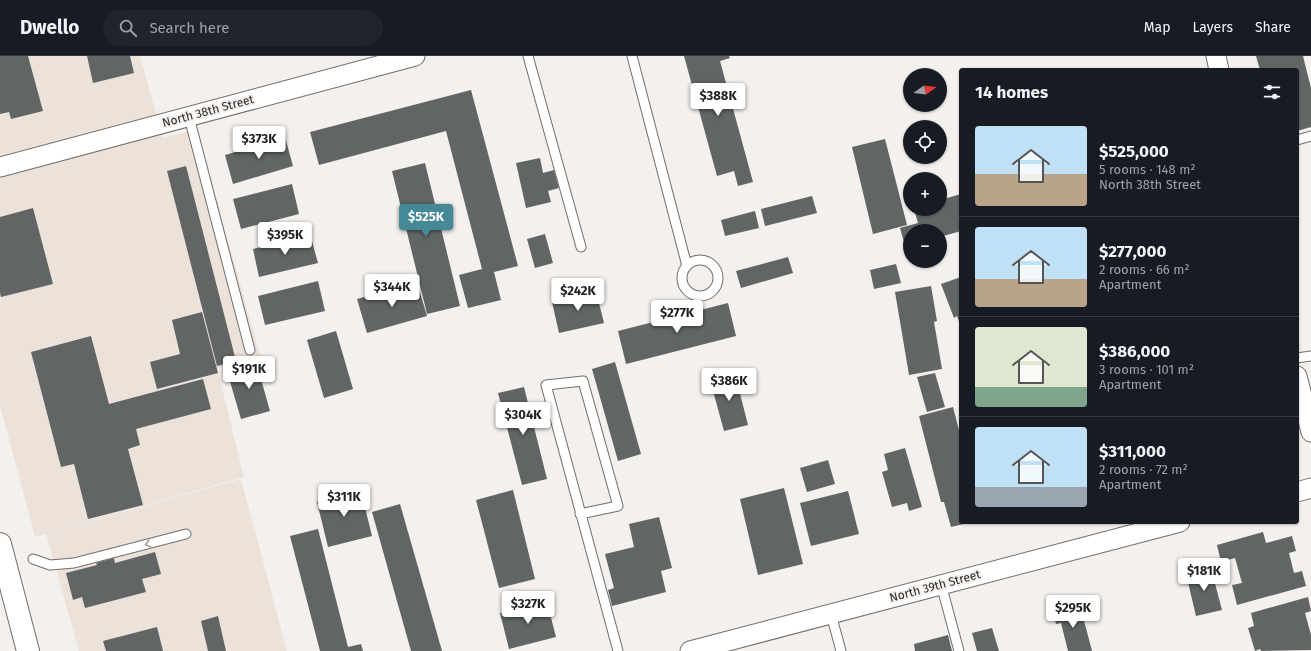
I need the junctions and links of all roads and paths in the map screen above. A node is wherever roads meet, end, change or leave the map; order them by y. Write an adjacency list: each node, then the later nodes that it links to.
1 (415, 56): 6 (street, North 38th Street)
2 (528, 56): 10 (lane)
3 (632, 56): 11 (lane)
4 (1216, 56): 5 (street)
5 (1219, 68)
6 (189, 116): 9 (street, North 38th Street); 12 (lane)
7 (1311, 136): 8 (lane)
8 (1299, 139)
9 (0, 167)
10 (581, 247)
11 (687, 266)
12 (250, 350)
13 (1311, 356): 14 (lane)
14 (1299, 358)
15 (1299, 384): 16 (street)
16 (1311, 432)
17 (1311, 488): 18 (street)
18 (1299, 491)
19 (580, 514): 19 (lane); 27 (lane)
20 (1172, 524): 24 (street, North 39th Street)
21 (186, 534): 23 (lane, one-way to 23)
22 (0, 544): 26 (main road)
23 (33, 559)
24 (941, 584): 25 (street, North 39th Street); 30 (lane)
25 (831, 614): 28 (street, North 39th Street); 29 (lane)
26 (28, 651)
27 (618, 651)
28 (690, 651)
29 (841, 651)
30 (959, 651)

